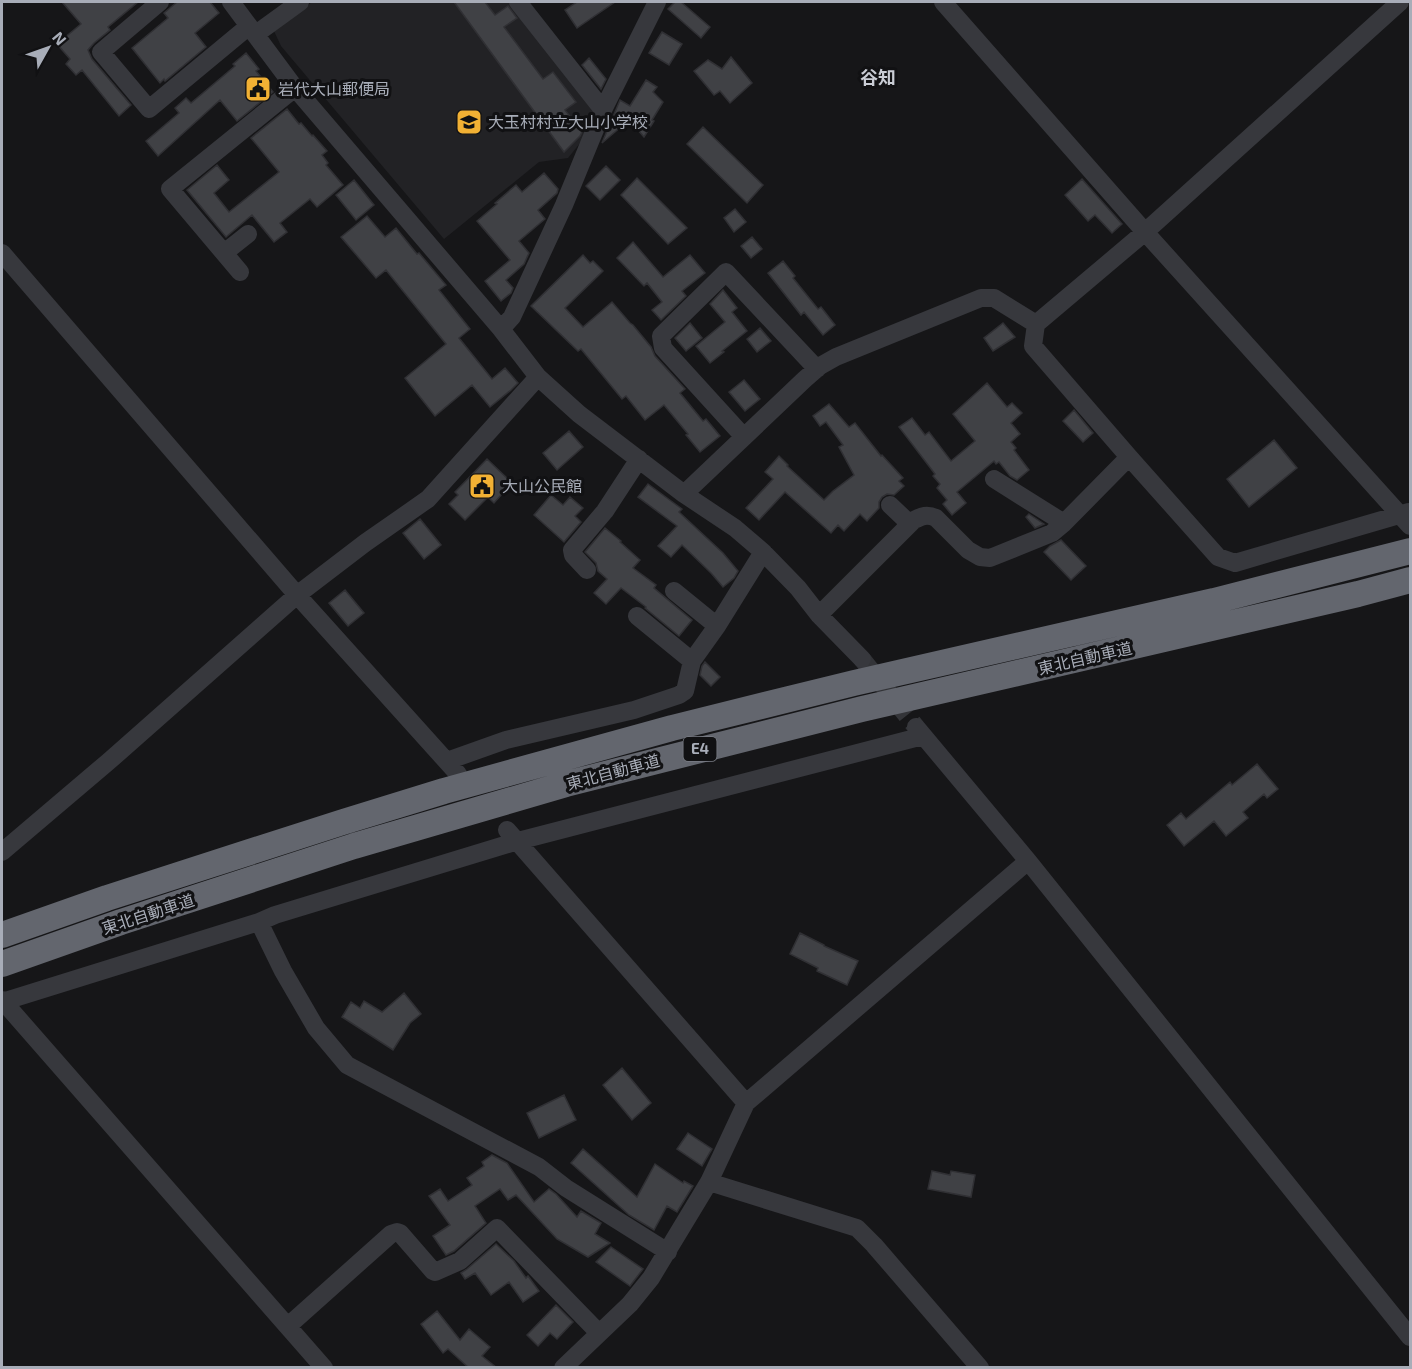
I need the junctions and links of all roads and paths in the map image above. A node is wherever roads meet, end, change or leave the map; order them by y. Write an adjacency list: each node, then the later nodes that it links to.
1 (160, 2): 8 (street)
2 (231, 2): 8 (street)
3 (300, 2): 8 (street)
4 (518, 2): 10 (street)
5 (657, 2): 10 (street)
6 (944, 2): 11 (street)
7 (1400, 2): 11 (street)
8 (253, 30): 9 (street)
9 (295, 88): 13 (street); 17 (street)
10 (603, 110): 17 (street)
11 (1145, 232): 16 (street); 26 (street)
12 (248, 234): 13 (street)
13 (224, 253): 15 (street)
14 (2, 254): 34 (street)
15 (240, 272)
16 (1036, 324): 18 (street); 21 (street)
17 (501, 329): 19 (street)
18 (817, 369): 20 (street); 20 (street)
19 (538, 377): 22 (street); 34 (street)
20 (744, 436): 24 (street)
21 (1129, 457): 26 (street); 27 (street)
22 (639, 459): 24 (street); 31 (street)
23 (994, 479): 27 (street)
24 (684, 494): 30 (street)
25 (890, 505): 28 (street)
26 (1407, 518)
27 (1064, 523): 28 (street)
28 (910, 524): 35 (street)
29 (1410, 551): 44 (highway, 東北自動車道 / E4)
30 (763, 552): 35 (street); 37 (street)
31 (587, 570)
32 (1410, 580): 45 (highway, 東北自動車道 / E4)
33 (674, 591): 37 (street)
34 (297, 595): 39 (street); 41 (street)
35 (819, 615): 38 (street)
36 (637, 616): 39 (street)
37 (717, 626): 39 (street)
38 (862, 659)
39 (692, 661)
40 (513, 835): 42 (street); 43 (street); 47 (street)
41 (2, 852)
42 (1028, 861): 47 (street); 52 (street)
43 (259, 922): 46 (street); 49 (street)
44 (2, 935)
45 (2, 964)
46 (2, 1001): 50 (street)
47 (746, 1103): 48 (street)
48 (709, 1182): 49 (street); 55 (street)
49 (668, 1252): 51 (street)
50 (288, 1326): 51 (street); 53 (street)
51 (599, 1334): 54 (street)
52 (1410, 1337)
53 (324, 1368)
54 (563, 1368)
55 (980, 1368)

